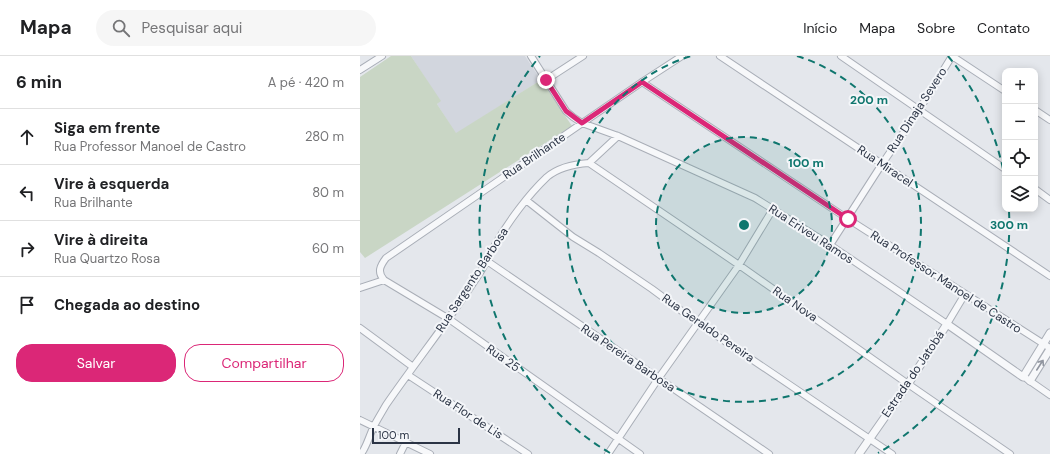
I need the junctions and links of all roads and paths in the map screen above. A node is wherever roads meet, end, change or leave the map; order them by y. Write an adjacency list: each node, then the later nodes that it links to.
1 (382, 56): 8 (street)
2 (531, 56): 10 (street, Rua Eriveu Ramos)
3 (583, 56): 10 (street)
4 (682, 56): 11 (street, Rua Brilhante)
5 (720, 56): 19 (street, Rua Miracel)
6 (842, 56): 13 (street)
7 (952, 56): 12 (street); 13 (street, Rua Dinaja Severo)
8 (363, 64): 9 (street)
9 (360, 70)
10 (546, 80): 16 (street, Rua Eriveu Ramos)
11 (642, 82): 16 (street, Rua Brilhante); 25 (street, Rua Professor Manoel de Castro)
12 (1002, 89)
13 (919, 110): 19 (street, Rua Dinaja Severo); 20 (street)
14 (1038, 112): 15 (street)
15 (1050, 120)
16 (582, 123): 17 (street, Rua Eriveu Ramos); 30 (street, Rua Brilhante)
17 (618, 136): 18 (street); 24 (street, Rua Eriveu Ramos)
18 (589, 164): 22 (street, Rua Sargento Barbosa); 28 (street, Rua Nova)
19 (882, 164): 25 (street, Rua Dinaja Severo); 29 (street, Rua Miracel)
20 (1002, 167)
21 (1038, 191): 23 (street)
22 (526, 200): 27 (street, Rua Sargento Barbosa); 34 (street, Rua Geraldo Pereira)
23 (1050, 200)
24 (773, 208): 26 (street, Rua Eriveu Ramos); 28 (street)
25 (848, 219): 26 (street, Rua Dinaja Severo); 32 (street, Rua Professor Manoel de Castro)
26 (830, 246): 35 (street, Rua Eriveu Ramos)
27 (487, 261): 33 (street, Rua Sargento Barbosa); 41 (street, Rua Pereira Barbosa)
28 (739, 265): 34 (street); 43 (street, Rua Nova)
29 (1050, 276)
30 (384, 280): 31 (street); 33 (street, Rua 25)
31 (360, 288)
32 (966, 294): 35 (street, Estrada do Jatobá); 38 (street, Rua Professor Manoel de Castro)
33 (449, 319): 39 (street, Rua Sargento Barbosa); 47 (street, Rua 25)
34 (698, 323): 41 (street); 48 (street, Rua Geraldo Pereira)
35 (947, 324): 42 (street, Rua Eriveu Ramos); 43 (street, Estrada do Jatobá)
36 (360, 328): 39 (street)
37 (1050, 333): 38 (street)
38 (1048, 347): 42 (street)
39 (412, 367): 40 (street, Rua Sargento Barbosa)
40 (408, 375): 46 (street, Rua Sargento Barbosa); 53 (street, Rua Flor de Lis)
41 (658, 379): 47 (street); 56 (street, Rua Pereira Barbosa)
42 (1026, 379): 44 (street, Rua Eriveu Ramos)
43 (908, 384): 48 (street, Estrada do Jatobá); 59 (street, Rua Nova)
44 (1050, 395)
45 (360, 420): 46 (street)
46 (374, 426): 49 (street); 50 (street, Rua Sargento Barbosa)
47 (618, 439): 54 (street); 55 (street, Rua 25)
48 (869, 439): 57 (street, Estrada do Jatobá); 58 (street, Rua Geraldo Pereira)
49 (406, 442): 51 (street); 52 (street)
50 (361, 454)
51 (400, 454)
52 (430, 454)
53 (528, 454)
54 (608, 454)
55 (640, 454)
56 (769, 454)
57 (859, 454)
58 (892, 454)
59 (1010, 454)

